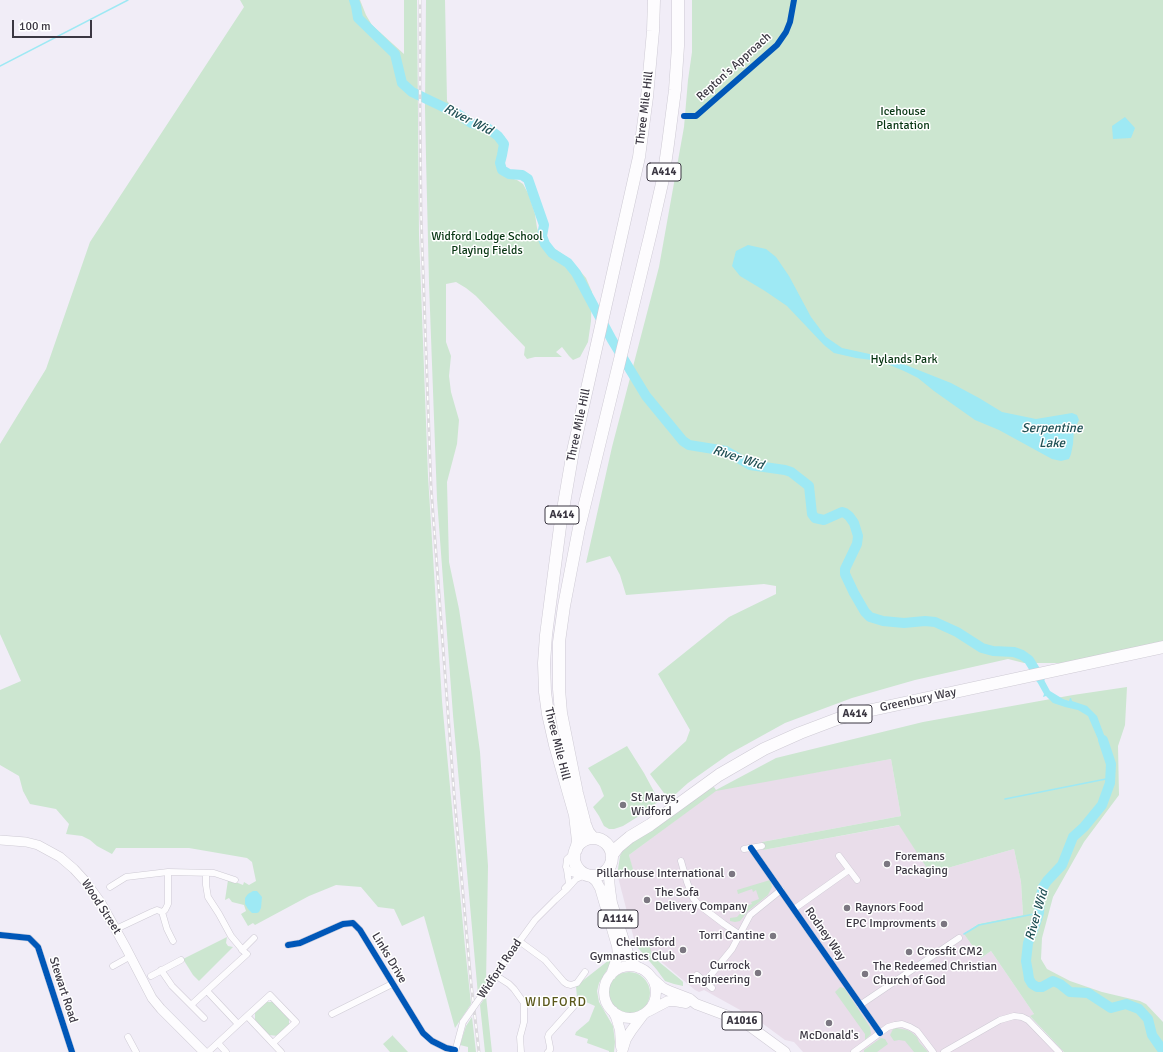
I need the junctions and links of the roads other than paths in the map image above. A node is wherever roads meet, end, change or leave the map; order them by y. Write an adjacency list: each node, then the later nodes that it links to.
1 (654, 0): 9 (highway, Three Mile Hill / A414)
2 (678, 0): 5 (highway, Three Mile Hill / A414)
3 (1163, 647): 4 (highway, Greenbury Way / A414)
4 (630, 837): 5 (highway, Greenbury Way / A414); 12 (highway, Greenbury Way / A414)
5 (596, 839): 9 (highway); 12 (highway, A414)
6 (0, 840): 26 (main road, Wood Street)
7 (762, 846): 8 (street)
8 (751, 848): 10 (street); 22 (street, Rodney Way)
9 (576, 850): 14 (street, Widford Road); 18 (highway, A414)
10 (744, 850)
11 (839, 856): 15 (street)
12 (611, 859): 18 (highway, A414); 40 (main road, A1114)
13 (681, 861): 28 (street)
14 (567, 870): 18 (street); 23 (street, Widford Road)
15 (849, 870): 20 (street); 24 (street)
16 (168, 872): 17 (street); 21 (street); 25 (street)
17 (206, 873): 19 (street); 36 (street)
18 (586, 875): 23 (street, Widford Road); 44 (main road, A1114)
19 (235, 880)
20 (857, 880)
21 (110, 886)
22 (781, 890): 24 (street, Rodney Way); 28 (street)
23 (559, 896): 33 (street, Widford Road)
24 (794, 909): 54 (street, Rodney Way)
25 (162, 912): 26 (street); 32 (street)
26 (116, 929): 37 (main road, Wood Street)
27 (0, 935): 68 (street, Stewart Road)
28 (740, 935): 48 (street)
29 (254, 938): 51 (street)
30 (959, 938): 35 (street)
31 (943, 940): 35 (street)
32 (173, 941)
33 (519, 941): 42 (street); 43 (street, Widford Road)
34 (288, 944): 49 (street, Links Drive)
35 (947, 946): 54 (street)
36 (241, 948)
37 (131, 956): 39 (street); 70 (main road, Wood Street)
38 (182, 960): 41 (street)
39 (113, 966)
40 (642, 969): 44 (main road); 47 (main road, A1114)
41 (162, 970): 46 (street); 53 (street)
42 (585, 972)
43 (495, 974): 66 (street, Widford Road, bridge); 74 (street)
44 (612, 975): 56 (main road, A1114)
45 (697, 975): 48 (street)
46 (151, 976)
47 (651, 976): 52 (main road, A1016); 57 (main road, A1114)
48 (705, 982): 50 (street)
49 (392, 984): 58 (street, Links Drive); 66 (street, Links Drive)
50 (712, 988)
51 (207, 991): 53 (street); 61 (street)
52 (696, 1004): 57 (main road, A1016); 76 (main road, A1016)
53 (191, 1005): 60 (street)
54 (860, 1005): 62 (street, Rodney Way)
55 (574, 1006): 67 (street)
56 (613, 1011): 57 (main road); 75 (main road, A1114)
57 (646, 1013): 75 (main road, A1114)
58 (332, 1014)
59 (247, 1016): 61 (street); 65 (street); 65 (street)
60 (204, 1018)
61 (238, 1024): 64 (street)
62 (880, 1033): 77 (street); 78 (street)
63 (128, 1036): 69 (street)
64 (218, 1043): 71 (street); 72 (street)
65 (273, 1044): 73 (street)
66 (455, 1051)
67 (551, 1051)
68 (72, 1052)
69 (136, 1052)
70 (204, 1052)
71 (208, 1052)
72 (226, 1052)
73 (281, 1052)
74 (521, 1052)
75 (621, 1052)
76 (785, 1052)
77 (854, 1052)
78 (933, 1052)
79 (944, 1052): 80 (street)
80 (1059, 1052)

